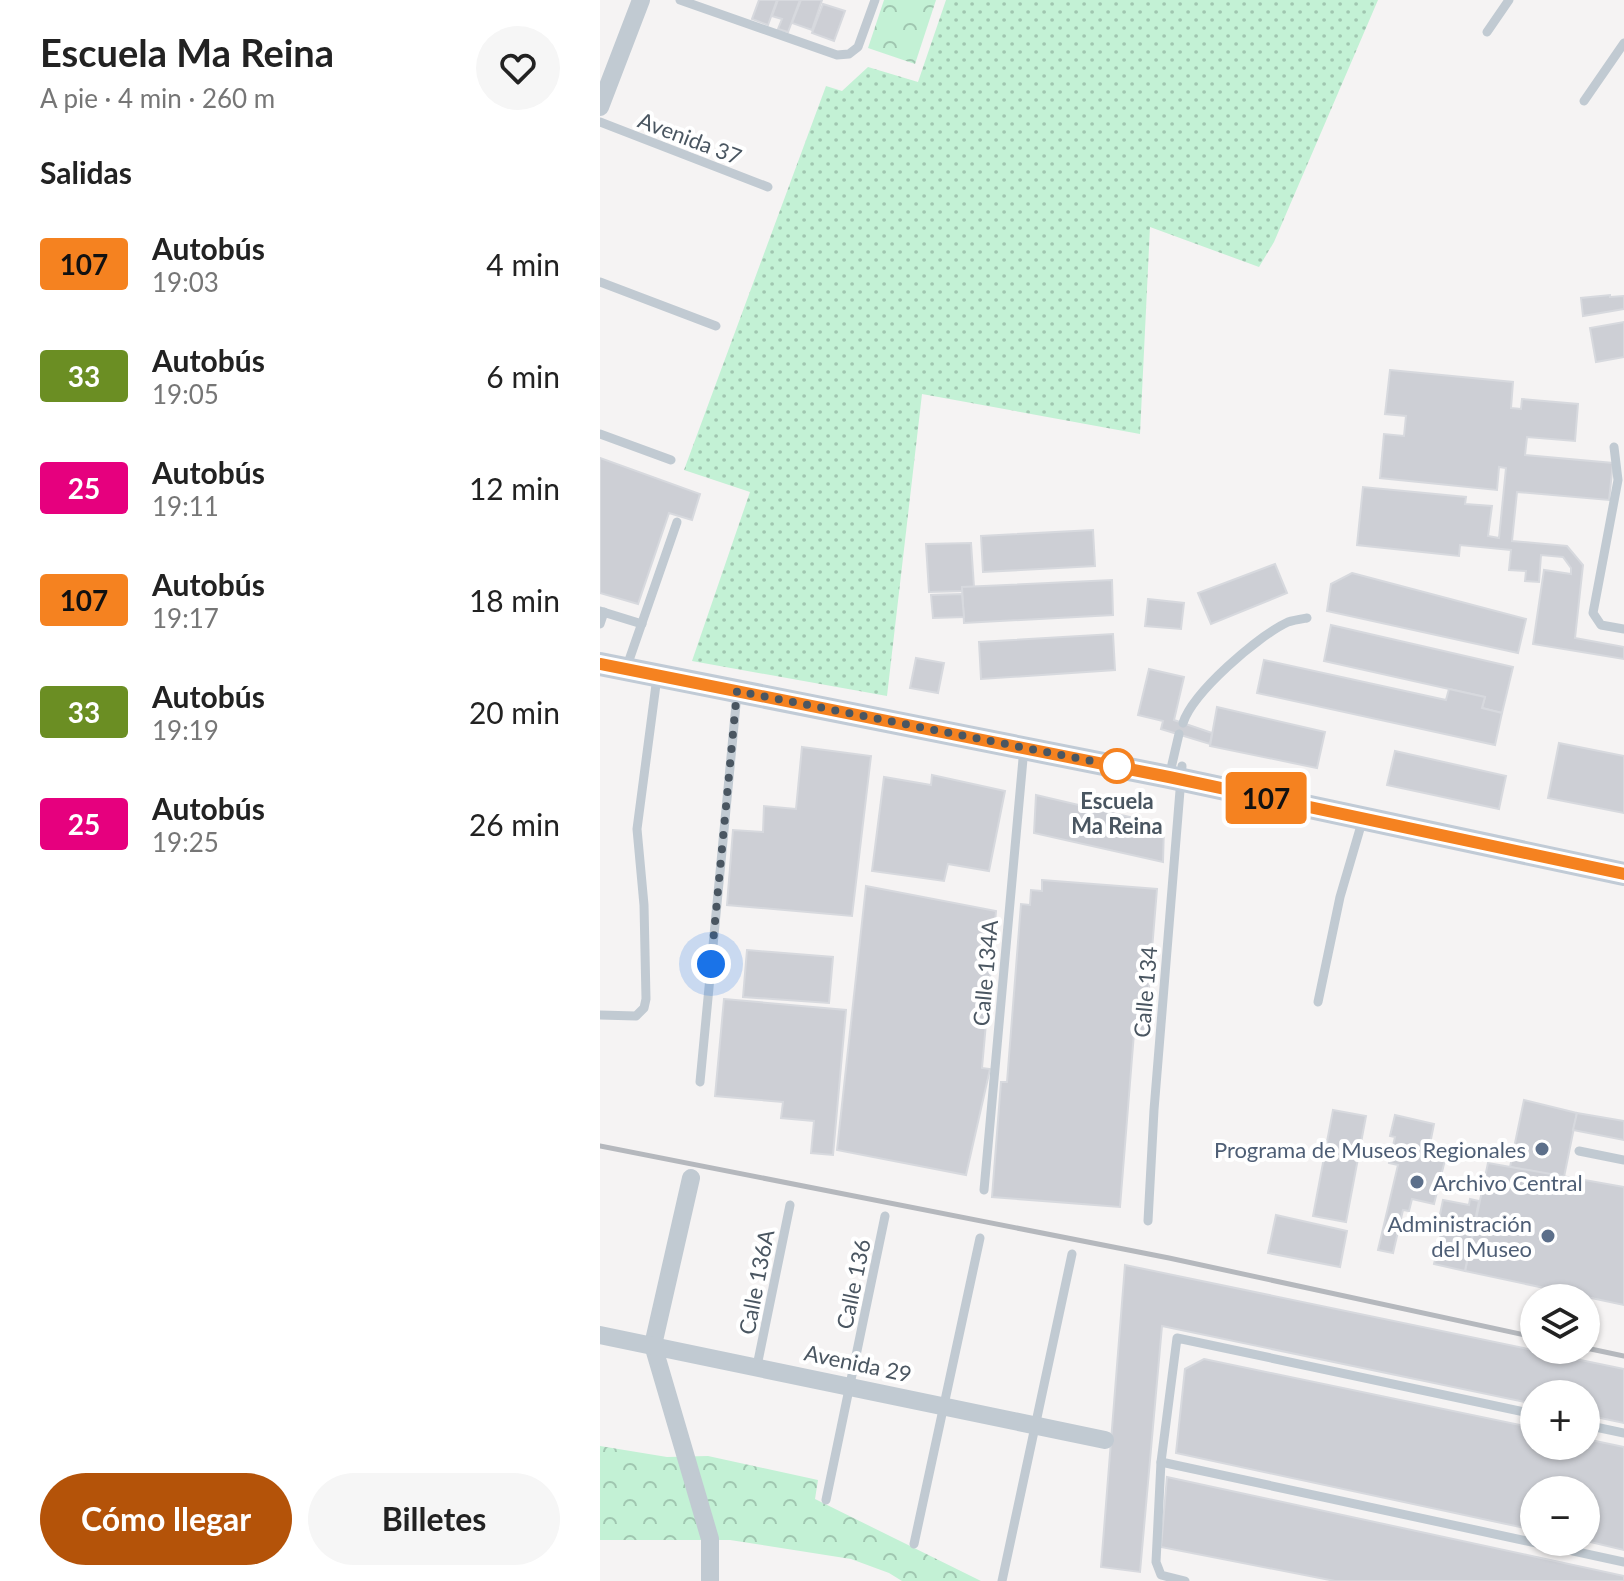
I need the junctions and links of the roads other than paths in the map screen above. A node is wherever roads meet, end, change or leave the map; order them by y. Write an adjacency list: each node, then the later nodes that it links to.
1 (641, 0): 8 (street)
2 (680, 0): 3 (lane)
3 (875, 0)
4 (1509, 0): 5 (lane)
5 (1487, 32)
6 (1624, 43): 7 (lane)
7 (1584, 101)
8 (600, 107)
9 (600, 122): 10 (lane, Avenida 37)
10 (768, 187)
11 (600, 282): 12 (lane)
12 (716, 326)
13 (600, 434): 15 (lane)
14 (1614, 447): 21 (lane)
15 (671, 460)
16 (677, 522): 20 (lane)
17 (602, 611): 19 (lane); 20 (lane)
18 (1307, 618): 26 (lane)
19 (600, 624)
20 (642, 624): 23 (lane)
21 (1624, 629)
22 (600, 664): 23 (main road)
23 (626, 669): 24 (main road)
24 (657, 675): 25 (main road); 33 (lane)
25 (737, 691): 29 (main road); 34 (lane)
26 (1183, 723)
27 (1179, 734): 29 (lane, Calle 134)
28 (1023, 759): 38 (lane, Calle 134A)
29 (1177, 774): 30 (main road); 41 (lane, Calle 134)
30 (1364, 819): 31 (main road); 32 (lane)
31 (1624, 874)
32 (1318, 1002)
33 (600, 1015)
34 (700, 1082)
35 (1579, 1151): 36 (lane)
36 (1624, 1160)
37 (691, 1178): 45 (street)
38 (984, 1190)
39 (790, 1205): 46 (lane, Calle 136A)
40 (885, 1216): 47 (lane, Calle 136)
41 (1148, 1221)
42 (980, 1238): 48 (lane)
43 (1072, 1254): 50 (lane)
44 (600, 1335): 45 (street, Avenida 29)
45 (653, 1345): 46 (street, Avenida 29); 58 (street)
46 (757, 1366): 47 (street, Avenida 29)
47 (850, 1386): 48 (street, Avenida 29); 55 (lane, Calle 136)
48 (942, 1405): 50 (street, Avenida 29); 56 (lane)
49 (1520, 1411): 54 (lane)
50 (1036, 1425): 53 (street, Avenida 29); 59 (lane)
51 (1600, 1428): 52 (lane)
52 (1624, 1433)
53 (1105, 1440)
54 (1161, 1462): 57 (lane); 60 (lane)
55 (826, 1500)
56 (914, 1544)
57 (1624, 1562)
58 (710, 1581)
59 (1002, 1581)
60 (1185, 1581)

